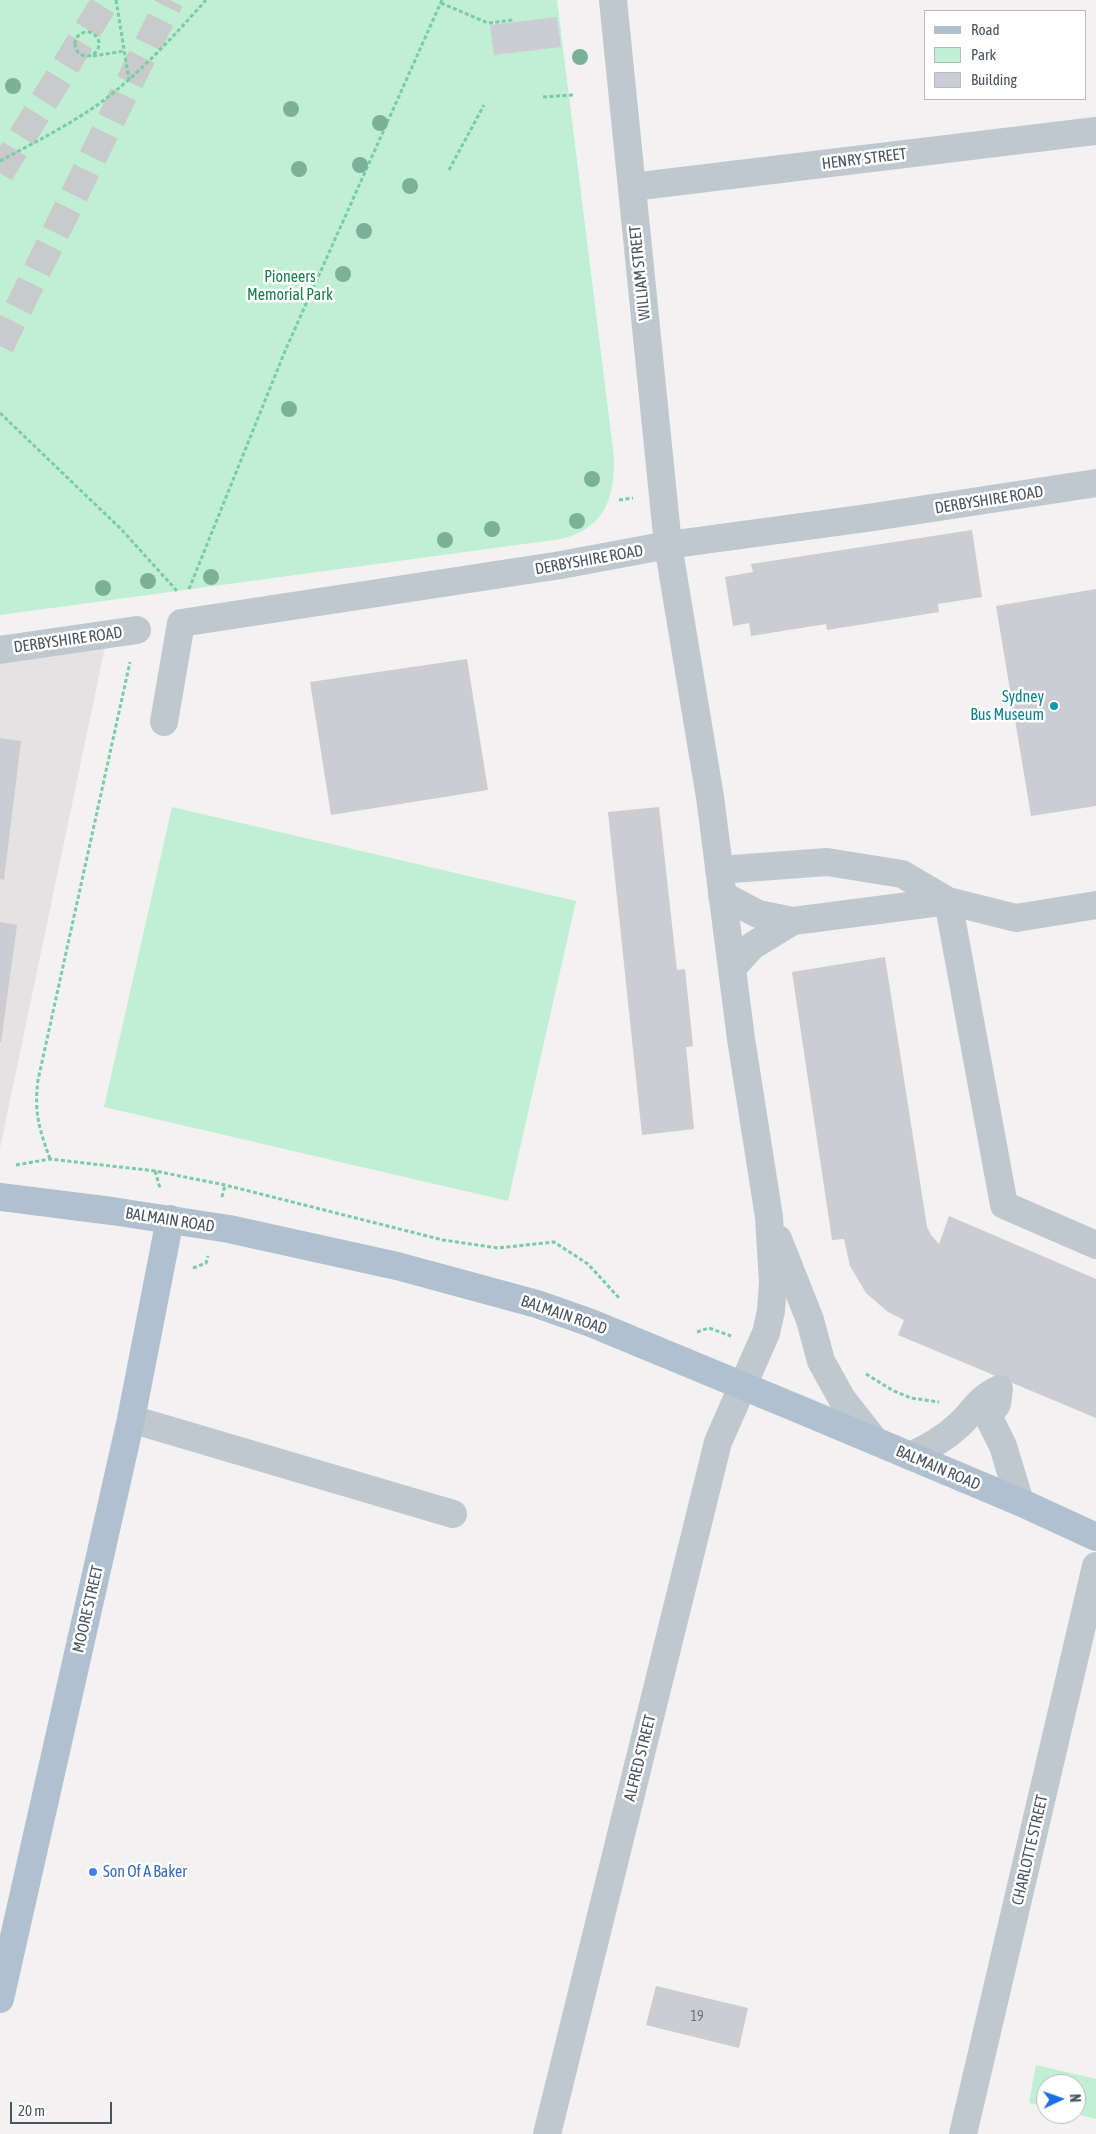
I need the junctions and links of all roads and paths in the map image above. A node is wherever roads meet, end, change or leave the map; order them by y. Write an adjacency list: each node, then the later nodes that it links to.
1 (116, 0): 6 (path)
2 (206, 0): 8 (path)
3 (613, 0): 15 (street, WILLIAM STREET)
4 (442, 1): 5 (path); 19 (path)
5 (513, 20)
6 (124, 51): 7 (path); 8 (path)
7 (88, 57): 7 (path)
8 (129, 80): 13 (path)
9 (574, 95): 10 (path)
10 (543, 97)
11 (484, 105): 14 (path)
12 (1096, 131): 15 (street, HENRY STREET)
13 (0, 161)
14 (449, 170)
15 (632, 187): 18 (street, WILLIAM STREET)
16 (0, 413): 20 (path)
17 (1096, 484): 18 (street, DERBYSHIRE ROAD)
18 (668, 545): 23 (street, DERBYSHIRE ROAD); 24 (street, WILLIAM STREET)
19 (188, 590)
20 (178, 592)
21 (137, 630): 22 (street, DERBYSHIRE ROAD); 29 (path)
22 (0, 650)
23 (164, 722)
24 (720, 882): 25 (street); 27 (street); 28 (street, WILLIAM STREET)
25 (948, 901): 26 (street); 27 (street); 34 (street)
26 (1096, 905)
27 (794, 921): 28 (street)
28 (732, 968): 32 (street, WILLIAM STREET)
29 (50, 1159): 30 (path); 35 (path)
30 (14, 1166)
31 (0, 1198): 33 (main road, BALMAIN ROAD)
32 (769, 1217): 38 (street, ALFRED STREET); 40 (street)
33 (170, 1219): 38 (main road, BALMAIN ROAD); 39 (main road, MOORE STREET)
34 (1096, 1245)
35 (622, 1300)
36 (718, 1330): 37 (path)
37 (691, 1334)
38 (743, 1386): 40 (main road, BALMAIN ROAD); 47 (street, ALFRED STREET)
39 (131, 1419): 43 (street); 46 (main road, MOORE STREET)
40 (875, 1442): 41 (main road, BALMAIN ROAD)
41 (910, 1456): 42 (main road, BALMAIN ROAD); 42 (street)
42 (1020, 1502): 44 (main road, BALMAIN ROAD)
43 (454, 1514)
44 (1096, 1537)
45 (1096, 1566): 48 (street, CHARLOTTE STREET)
46 (0, 1998)
47 (547, 2134)
48 (963, 2134)

